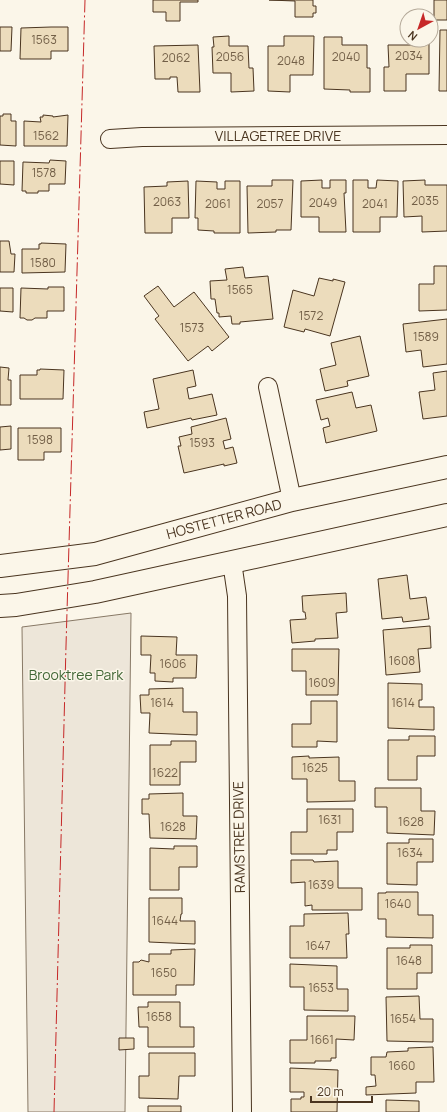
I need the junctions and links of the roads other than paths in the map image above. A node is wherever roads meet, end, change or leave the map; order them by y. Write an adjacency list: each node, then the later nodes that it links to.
1 (447, 135): 2 (street, VILLAGETREE DRIVE)
2 (110, 139)
3 (268, 387): 5 (street)
4 (447, 467): 5 (main road, HOSTETTER ROAD)
5 (292, 500): 8 (main road, HOSTETTER ROAD)
6 (447, 515): 7 (main road)
7 (232, 562): 9 (main road); 10 (street, RAMSTREE DRIVE)
8 (0, 566)
9 (0, 606)
10 (242, 1112)

